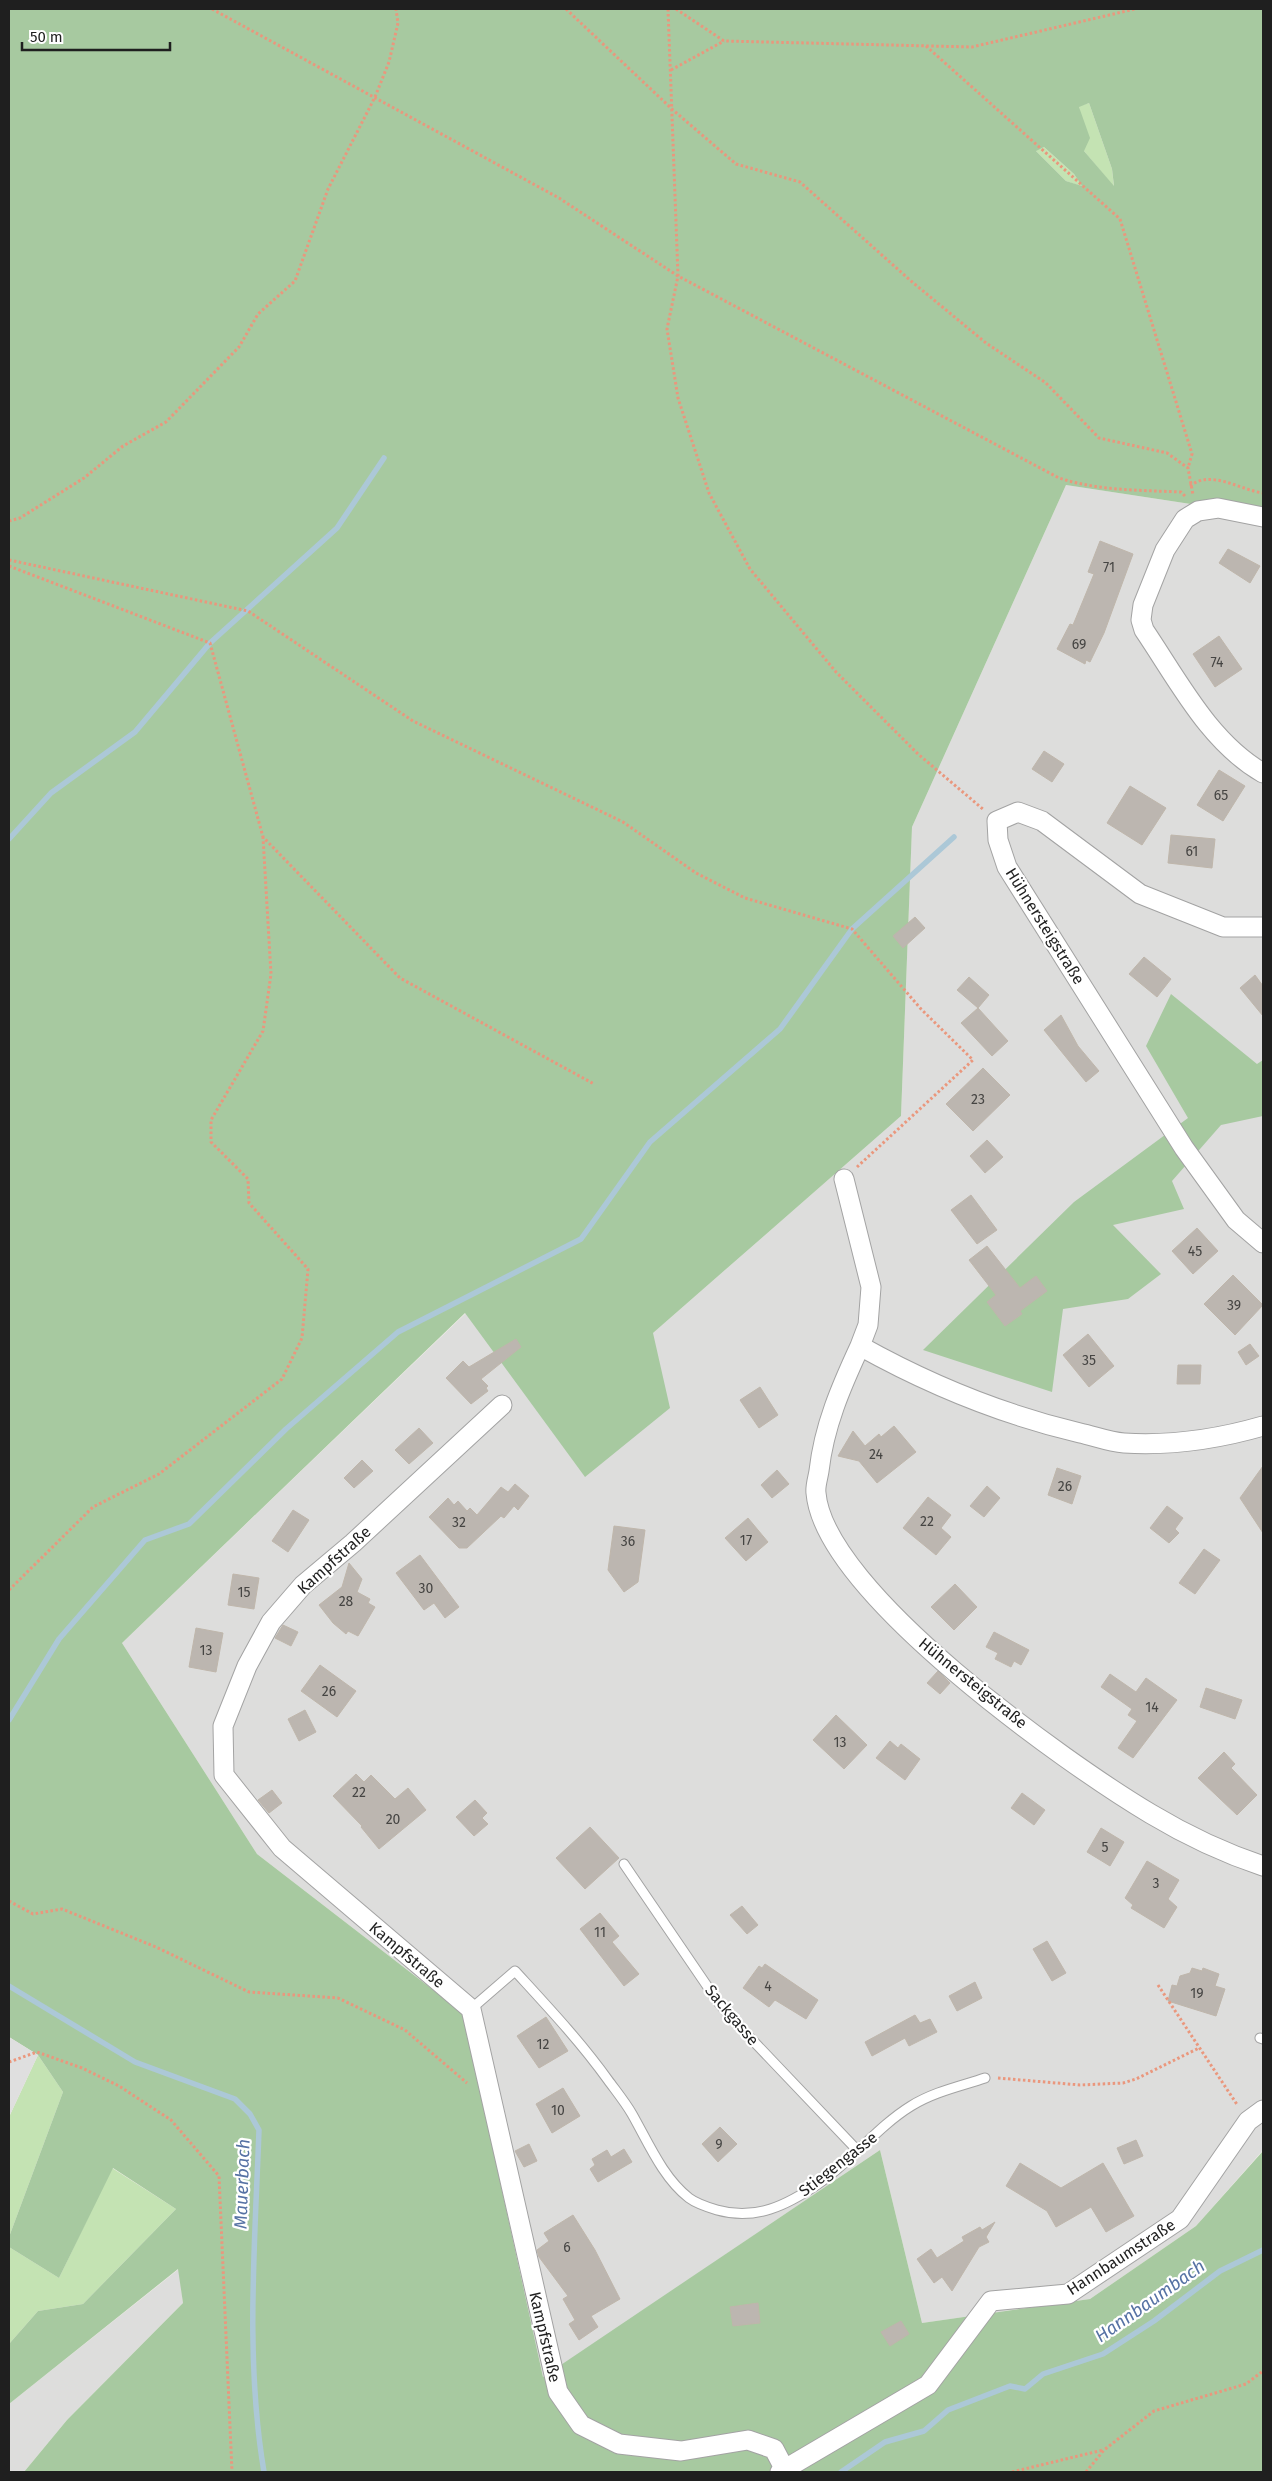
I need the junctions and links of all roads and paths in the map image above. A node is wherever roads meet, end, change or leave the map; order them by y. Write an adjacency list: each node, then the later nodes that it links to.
1 (212, 9): 10 (path)
2 (396, 9): 10 (path)
3 (566, 9): 11 (path)
4 (668, 9): 9 (path)
5 (676, 9): 7 (path)
6 (1135, 9): 8 (path)
7 (724, 41): 8 (path); 9 (path)
8 (926, 46): 13 (path)
9 (671, 70): 11 (path)
10 (375, 97): 12 (path); 17 (path)
11 (673, 110): 12 (path); 13 (path)
12 (678, 276): 15 (path); 21 (path)
13 (1188, 468): 14 (path)
14 (1263, 493)
15 (1198, 511): 16 (street); 20 (street)
16 (1263, 517)
17 (9, 522)
18 (9, 560): 25 (path)
19 (9, 566): 22 (path)
20 (1263, 773)
21 (996, 821): 23 (street); 26 (street, Hühnersteigstraße)
22 (263, 837): 24 (path); 30 (path)
23 (1263, 927)
24 (594, 1084)
25 (844, 1178): 27 (street, Hühnersteigstraße)
26 (1263, 1243)
27 (860, 1346): 29 (street); 32 (street, Hühnersteigstraße)
28 (502, 1405): 35 (street, Kampfstraße)
29 (1263, 1426)
30 (9, 1590)
31 (624, 1864): 42 (lane, Sackgasse)
32 (1263, 1866)
33 (9, 1901): 39 (path)
34 (1158, 1985): 36 (path)
35 (471, 2009): 39 (street, Kampfstraße); 42 (lane, Stiegengasse)
36 (1199, 2048): 38 (path); 41 (path)
37 (9, 2062): 46 (path)
38 (985, 2078): 42 (lane, Stiegengasse)
39 (492, 2103): 45 (street, Kampfstraße)
40 (1263, 2110): 41 (street, Hannbaumstraße)
41 (1248, 2121): 45 (street, Hannbaumstraße)
42 (858, 2151)
43 (1263, 2371): 44 (path)
44 (1104, 2450): 47 (path); 48 (path)
45 (782, 2470)
46 (232, 2472)
47 (1012, 2472)
48 (1086, 2472)

